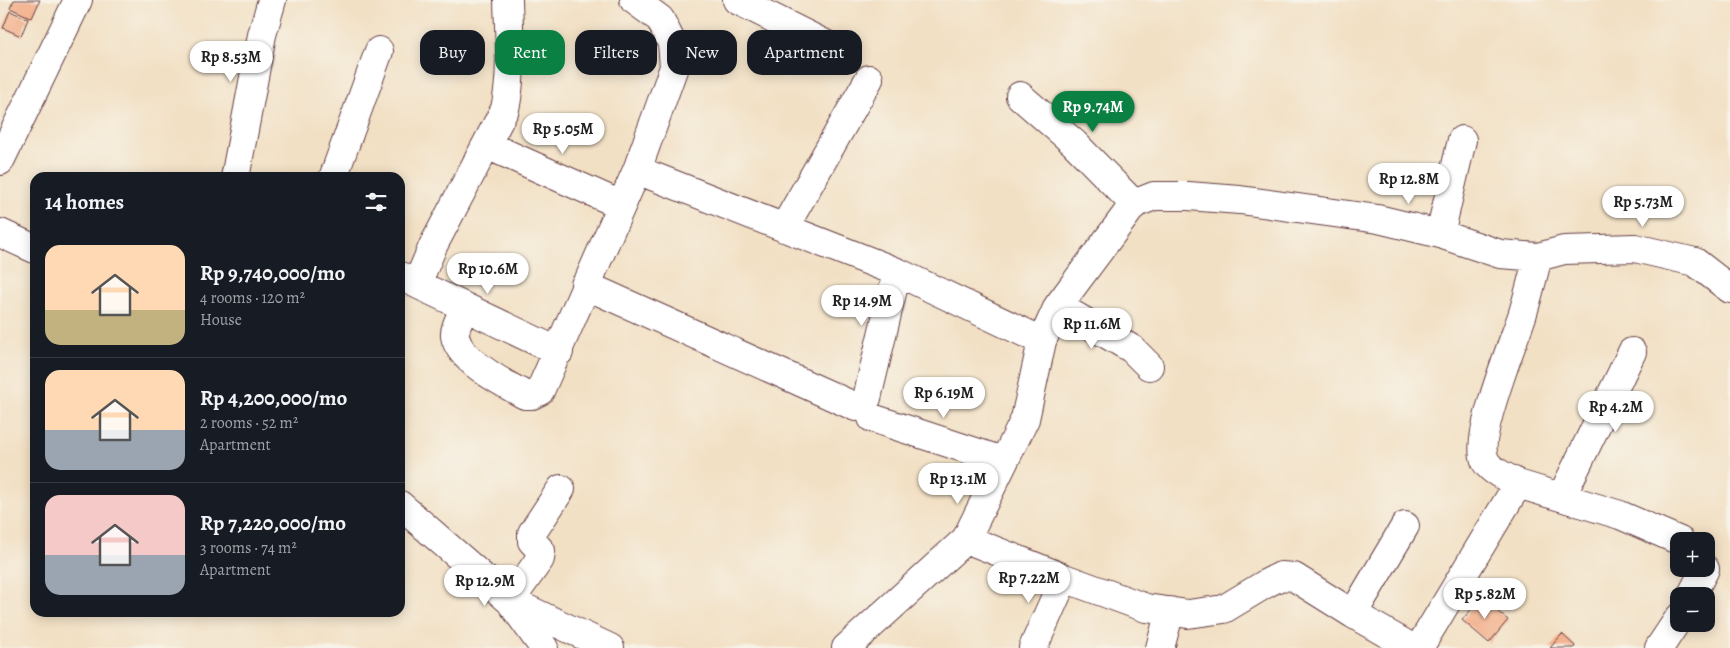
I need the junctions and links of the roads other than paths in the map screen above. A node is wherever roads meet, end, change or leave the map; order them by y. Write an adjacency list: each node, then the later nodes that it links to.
1 (78, 0): 13 (street)
2 (272, 0): 15 (street)
3 (508, 0): 12 (street)
4 (634, 0): 6 (street)
5 (736, 0): 7 (street)
6 (665, 10): 14 (street)
7 (797, 30)
8 (379, 51): 16 (street)
9 (869, 79): 19 (street)
10 (1020, 96): 17 (street)
11 (1462, 140): 21 (street)
12 (487, 145): 18 (street); 25 (street)
13 (0, 161)
14 (637, 170): 18 (street); 19 (street)
15 (236, 172)
16 (335, 172)
17 (1134, 204): 21 (street); 28 (street)
18 (621, 205): 26 (street)
19 (784, 228): 24 (street)
20 (0, 233): 22 (street)
21 (1440, 234): 23 (street)
22 (30, 247)
23 (1538, 257): 27 (street); 36 (street)
24 (897, 272): 26 (street); 30 (street)
25 (408, 280): 29 (street)
26 (585, 285): 31 (street)
27 (1730, 289)
28 (1058, 306): 30 (street); 33 (street)
29 (465, 307): 31 (street); 31 (street)
30 (1042, 341): 35 (street)
31 (559, 352)
32 (1632, 352): 38 (street)
33 (1149, 366)
34 (872, 418): 35 (street)
35 (1003, 461): 42 (street)
36 (1518, 484): 38 (street); 54 (street)
37 (561, 489): 44 (street)
38 (1562, 496): 41 (street)
39 (405, 509): 44 (street)
40 (1405, 526): 46 (street)
41 (1670, 537)
42 (966, 538): 43 (street); 50 (street)
43 (1064, 578): 45 (street); 51 (street)
44 (510, 601): 48 (street); 49 (street)
45 (1170, 612): 46 (street); 52 (street)
46 (1353, 614): 53 (street)
47 (1670, 632): 55 (street)
48 (544, 648)
49 (610, 648)
50 (846, 648)
51 (1033, 648)
52 (1160, 648)
53 (1412, 648)
54 (1419, 648)
55 (1659, 648)

